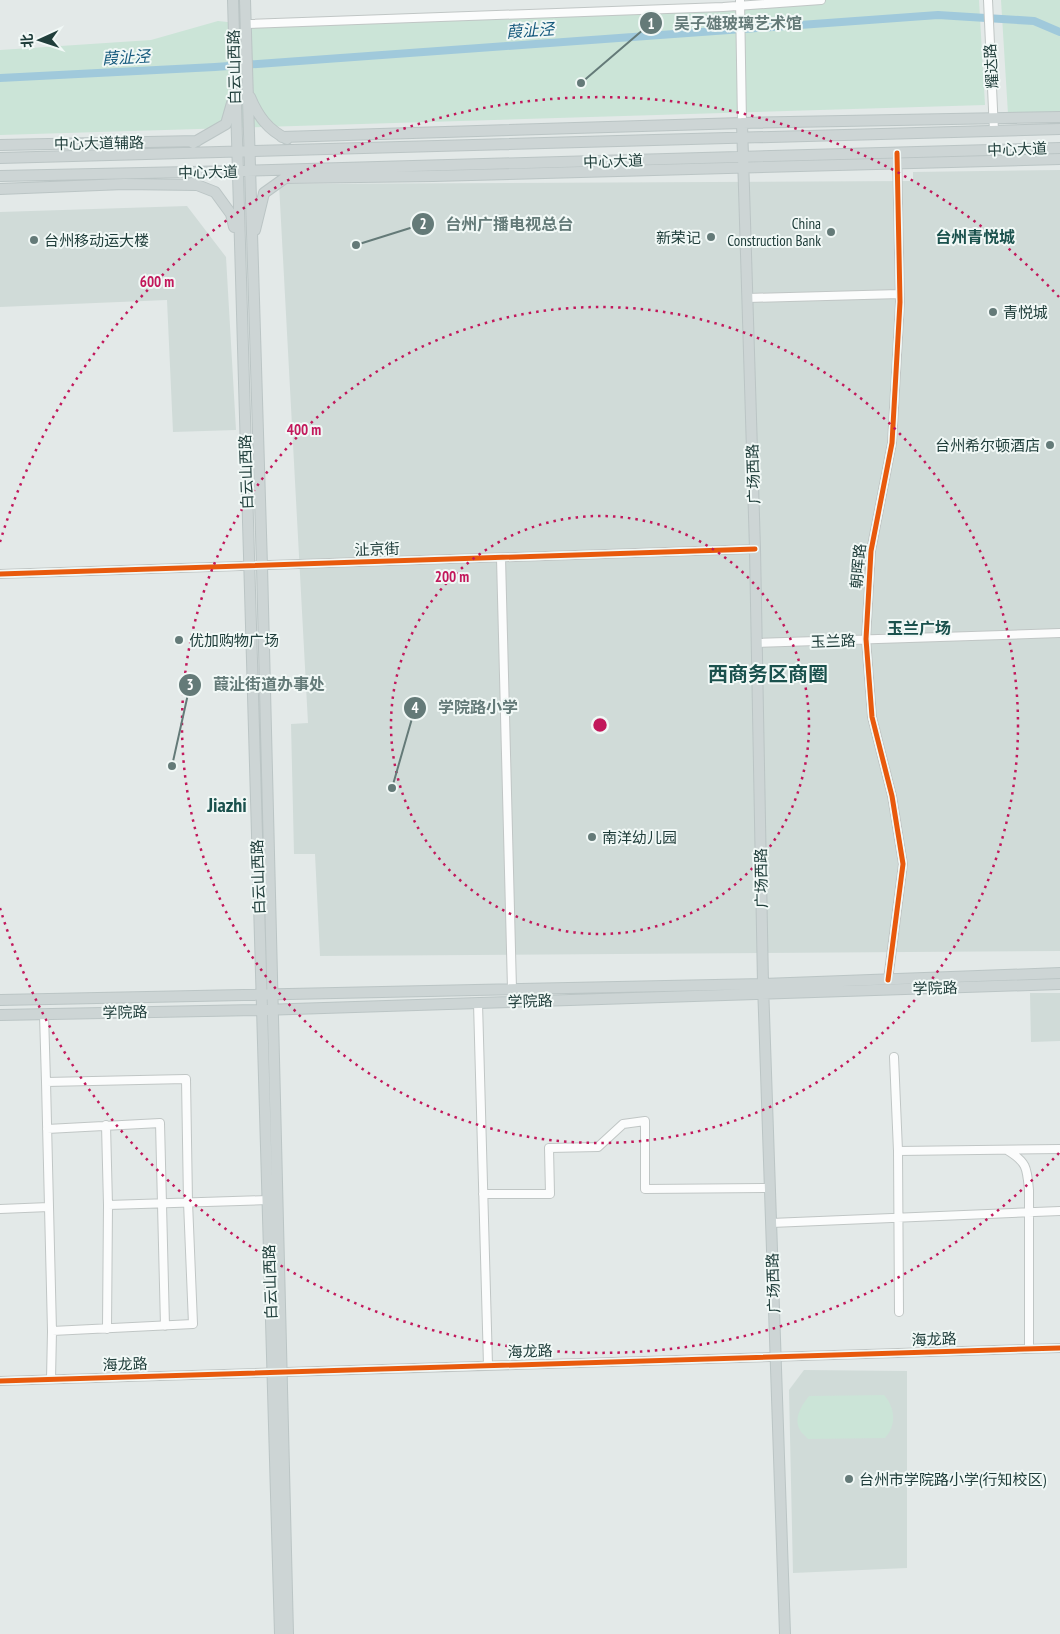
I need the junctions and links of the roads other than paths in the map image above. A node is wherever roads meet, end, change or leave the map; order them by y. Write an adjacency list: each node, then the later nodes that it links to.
1 (233, 0): 8 (main road, 白云山西路)
2 (245, 0): 6 (main road, 白云山西路)
3 (821, 0): 5 (street)
4 (988, 1): 10 (street, 耀达路)
5 (740, 7): 6 (street); 11 (street)
6 (246, 24): 7 (main road, 白云山西路)
7 (247, 84): 14 (main road, 中心大道); 21 (main road, 白云山西路)
8 (235, 92): 16 (main road, 中心大道); 20 (main road, 白云山西路)
9 (1060, 116): 10 (main road)
10 (994, 118): 11 (main road); 13 (street, 耀达路)
11 (742, 123): 14 (main road); 15 (main road, 广场西路)
12 (1060, 129): 13 (main road, 中心大道)
13 (994, 131): 15 (main road, 中心大道)
14 (282, 138): 19 (main road, 中心大道)
15 (743, 138): 19 (main road, 中心大道); 26 (main road, 广场西路)
16 (197, 141): 17 (main road, 中心大道辅路); 22 (main road, 中心大道)
17 (0, 145)
18 (1060, 148): 24 (main road, 中心大道)
19 (308, 150): 21 (main road, 中心大道)
20 (236, 151): 21 (main road, 中心大道); 22 (main road, 中心大道); 28 (main road, 白云山西路)
21 (249, 151): 29 (main road, 白云山西路)
22 (172, 153): 23 (main road, 中心大道)
23 (0, 158)
24 (898, 158): 25 (main road); 26 (main road); 37 (street, 朝晖路)
25 (1060, 159)
26 (743, 163): 27 (main road, 中心大道); 32 (main road); 38 (main road, 广场西路)
27 (313, 169): 29 (main road, 中心大道); 32 (main road, 白云山西路)
28 (237, 171): 29 (main road, 中心大道); 30 (main road, 中心大道); 35 (main road, 白云山西路)
29 (249, 171): 36 (main road, 白云山西路)
30 (165, 173): 31 (main road, 中心大道); 33 (main road, 中心大道)
31 (0, 176)
32 (285, 178): 36 (main road, 白云山西路)
33 (197, 184): 34 (main road); 35 (main road, 中心大道)
34 (0, 189)
35 (239, 245): 41 (main road, 白云山西路)
36 (252, 251): 42 (main road, 白云山西路)
37 (900, 294): 38 (street); 45 (street, 朝晖路)
38 (748, 298): 39 (main road, 广场西路)
39 (755, 549): 40 (street, 沚京街); 46 (main road, 广场西路)
40 (500, 558): 42 (street, 沚京街); 51 (street)
41 (249, 566): 42 (street, 沚京街); 43 (street, 沚京街); 53 (main road, 白云山西路)
42 (262, 566): 52 (main road, 白云山西路)
43 (0, 574)
44 (1060, 633): 45 (street, 玉兰路)
45 (866, 640): 46 (street, 玉兰路); 48 (street, 朝晖路)
46 (757, 643): 50 (main road, 广场西路)
47 (1060, 973): 48 (main road, 学院路)
48 (888, 980): 50 (main road, 学院路)
49 (1060, 984): 50 (main road, 学院路)
50 (763, 989): 51 (main road, 学院路); 55 (main road, 学院路); 66 (main road, 广场西路)
51 (512, 990): 52 (main road, 学院路)
52 (273, 994): 53 (main road, 学院路); 56 (main road, 白云山西路)
53 (262, 995): 54 (main road, 学院路); 56 (main road, 白云山西路)
54 (0, 1000)
55 (478, 1003): 56 (main road, 学院路); 67 (street)
56 (268, 1009): 57 (main road, 学院路); 68 (main road, 白云山西路); 86 (main road, 白云山西路)
57 (44, 1014): 58 (main road, 学院路); 60 (street)
58 (0, 1015)
59 (894, 1057): 65 (street)
60 (46, 1082): 62 (street); 69 (street)
61 (106, 1125): 62 (street); 70 (street); 71 (street)
62 (47, 1129): 72 (street)
63 (1060, 1149): 64 (street)
64 (1007, 1150): 65 (street); 75 (street)
65 (898, 1151): 76 (street)
66 (770, 1188): 67 (street); 77 (main road, 广场西路)
67 (483, 1194): 85 (street)
68 (268, 1200): 69 (street); 86 (main road, 白云山西路)
69 (188, 1202): 70 (street); 79 (street)
70 (161, 1203): 71 (street); 79 (street)
71 (108, 1205): 80 (street)
72 (49, 1207): 73 (street); 81 (street)
73 (0, 1209)
74 (1060, 1211): 75 (street)
75 (1029, 1214): 76 (street); 83 (street)
76 (897, 1218): 77 (street); 78 (street)
77 (771, 1223): 84 (main road, 广场西路)
78 (899, 1312)
79 (165, 1326): 80 (street)
80 (107, 1328): 81 (street)
81 (52, 1331): 87 (street)
82 (1060, 1348): 83 (street, 海龙路)
83 (1029, 1349): 84 (street, 海龙路)
84 (776, 1356): 85 (street, 海龙路); 91 (main road, 广场西路)
85 (488, 1365): 86 (street, 海龙路)
86 (277, 1372): 87 (street, 海龙路); 89 (main road, 白云山西路); 90 (main road, 白云山西路)
87 (50, 1379): 88 (street, 海龙路)
88 (0, 1380)
89 (280, 1634)
90 (288, 1634)
91 (785, 1634)

